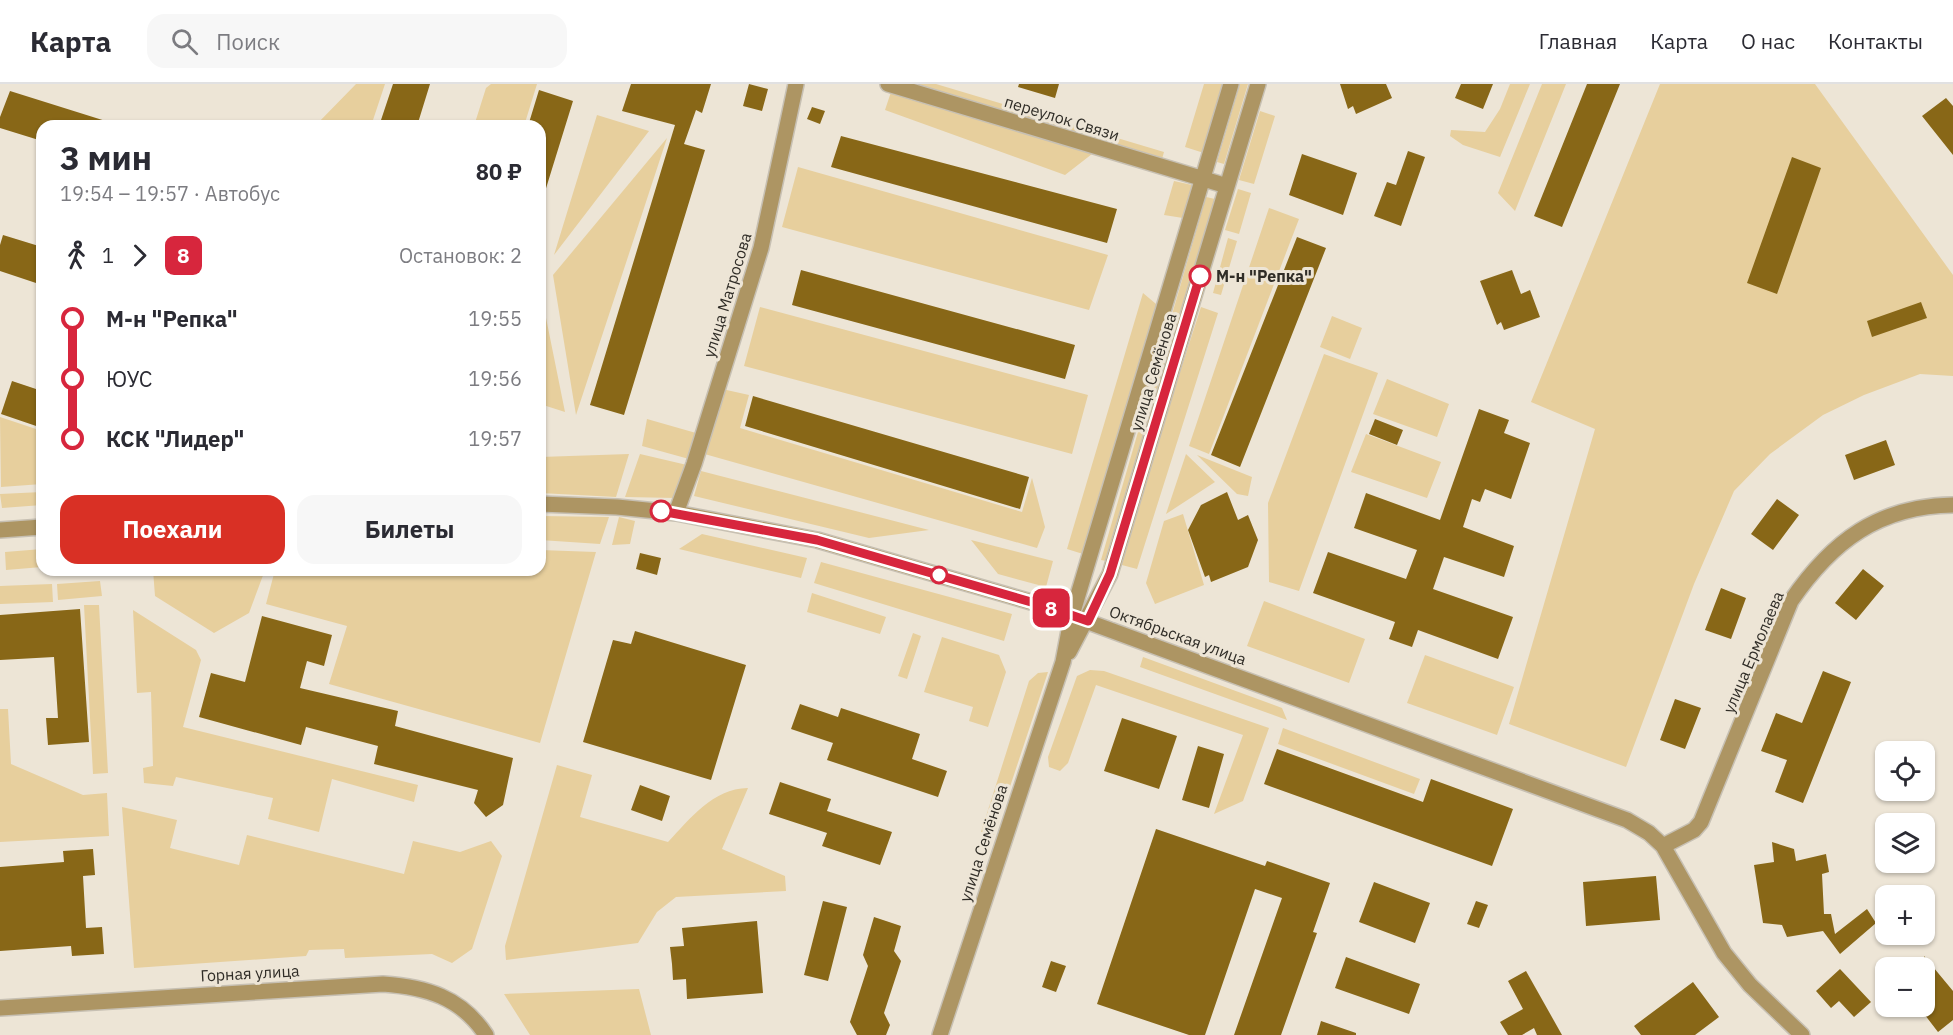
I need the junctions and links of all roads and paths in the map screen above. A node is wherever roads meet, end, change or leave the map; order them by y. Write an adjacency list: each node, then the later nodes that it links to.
1 (796, 84): 9 (street, улица Матросова)
2 (888, 84): 5 (street, переулок Связи)
3 (1231, 84): 5 (street, улица Семёнова)
4 (1258, 84): 6 (street, улица Семёнова)
5 (1203, 179): 6 (street, переулок Связи); 12 (street, улица Семёнова)
6 (1227, 186): 13 (street, улица Семёнова)
7 (546, 504): 9 (street, Октябрьская улица)
8 (1953, 504): 15 (street, улица Ермолаева)
9 (676, 513): 12 (street, Октябрьская улица)
10 (36, 527): 11 (street)
11 (0, 530)
12 (1072, 615): 13 (street, Октябрьская улица); 14 (street, улица Семёнова)
13 (1088, 621): 14 (street, улица Семёнова); 15 (street, Октябрьская улица)
14 (1063, 662): 18 (street, улица Семёнова)
15 (1663, 846): 19 (street, Октябрьская улица)
16 (0, 1008): 17 (street, Горная улица)
17 (486, 1035)
18 (940, 1035)
19 (1802, 1035)

